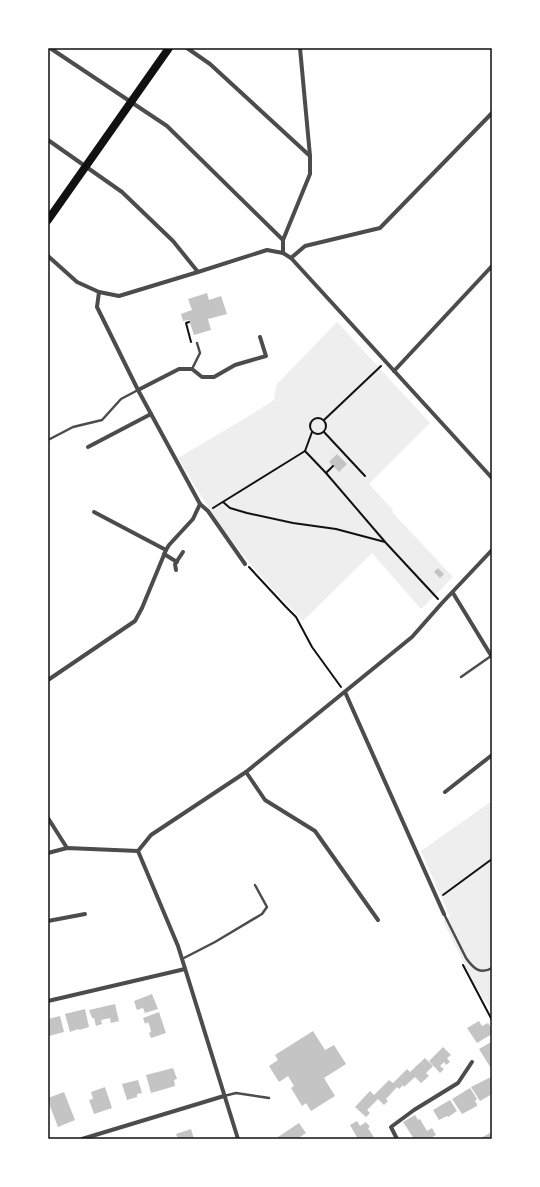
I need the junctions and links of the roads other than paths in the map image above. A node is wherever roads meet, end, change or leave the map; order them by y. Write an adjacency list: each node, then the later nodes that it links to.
1 (50, 48): 5 (street)
2 (169, 48): 5 (main road)
3 (187, 48): 8 (street)
4 (300, 48): 8 (street)
5 (130, 102): 9 (main road); 11 (street)
6 (492, 112): 14 (street)
7 (48, 140): 9 (street)
8 (310, 156): 11 (street)
9 (85, 166): 10 (main road); 16 (street)
10 (48, 220)
11 (283, 240): 12 (street)
12 (283, 253): 14 (street); 16 (street)
13 (48, 256): 17 (street)
14 (291, 258): 21 (street)
15 (492, 266): 21 (street)
16 (198, 272): 17 (street)
17 (99, 292): 22 (street)
18 (260, 337): 20 (street)
19 (198, 343): 20 (lane)
20 (192, 369): 22 (street)
21 (394, 371): 26 (street)
22 (138, 390): 23 (street); 24 (lane)
23 (151, 414): 25 (street); 27 (street)
24 (48, 440)
25 (88, 447)
26 (492, 478)
27 (200, 504): 30 (street); 33 (street)
28 (94, 512): 30 (street)
29 (492, 550): 35 (street)
30 (165, 552): 32 (street); 38 (street)
31 (183, 552): 32 (street)
32 (177, 562): 34 (street)
33 (245, 564)
34 (176, 570)
35 (453, 593): 36 (street); 39 (street)
36 (492, 656): 37 (lane)
37 (461, 677)
38 (48, 680)
39 (344, 692): 41 (street); 49 (street)
40 (492, 755): 42 (street)
41 (246, 772): 45 (street); 50 (street)
42 (445, 792)
43 (48, 818): 44 (street)
44 (67, 848): 45 (street); 46 (street)
45 (138, 851): 52 (street)
46 (48, 853)
47 (255, 885): 52 (lane)
48 (86, 914): 51 (street)
49 (444, 914): 53 (lane)
50 (378, 920)
51 (48, 921)
52 (182, 959): 54 (street)
53 (492, 968)
54 (185, 969): 55 (street); 57 (street)
55 (48, 1001)
56 (472, 1062): 61 (street)
57 (224, 1096): 58 (lane); 59 (street); 60 (street)
58 (269, 1098)
59 (82, 1139)
60 (238, 1139)
61 (397, 1139)

